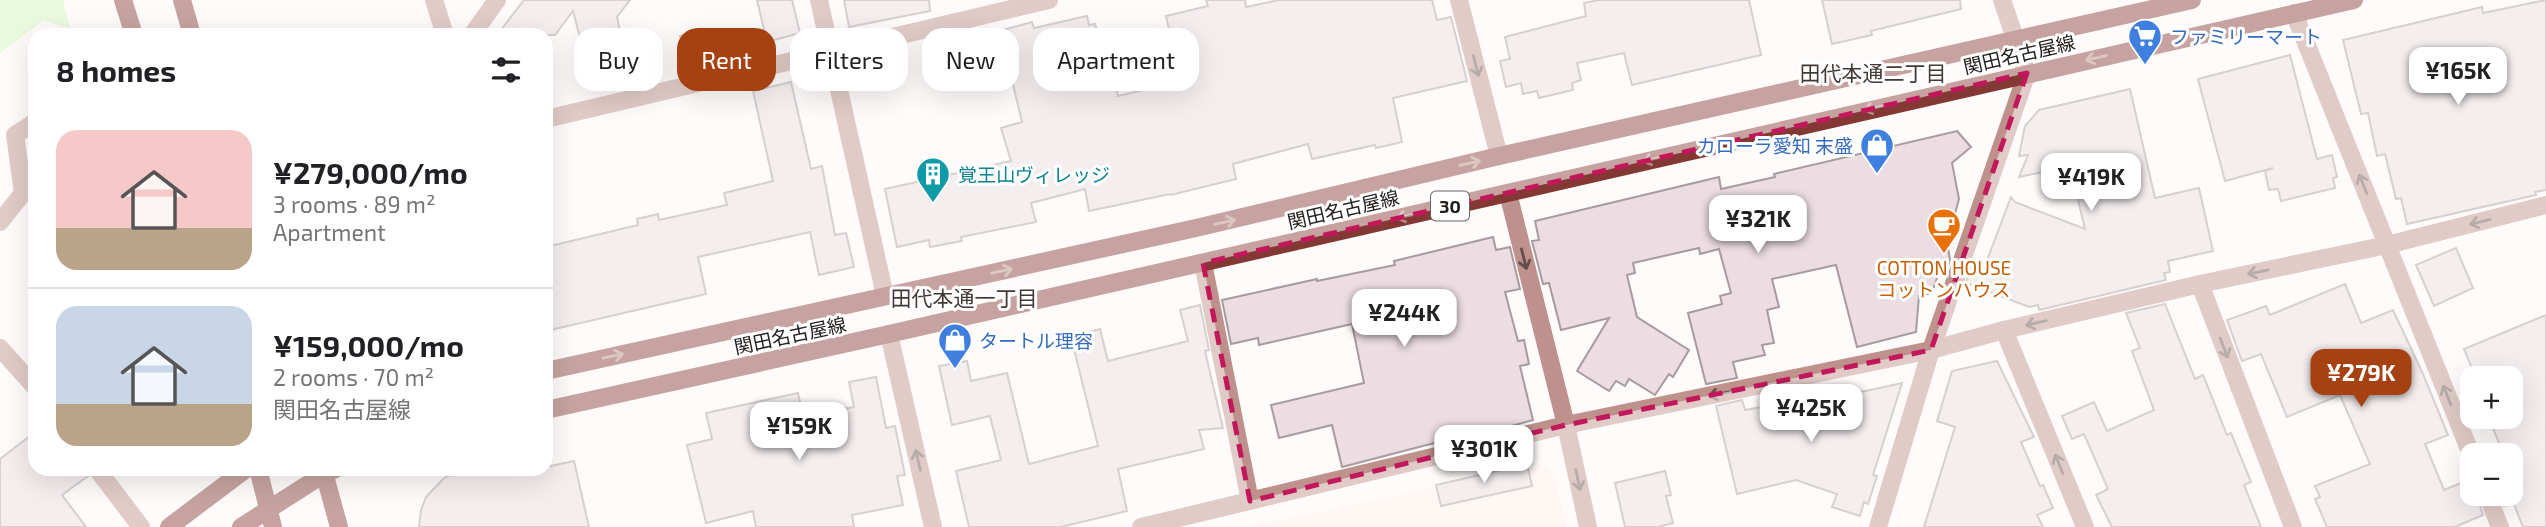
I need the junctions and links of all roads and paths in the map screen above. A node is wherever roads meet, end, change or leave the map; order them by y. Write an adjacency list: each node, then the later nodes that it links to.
1 (123, 0): 12 (main road)
2 (182, 0): 13 (main road)
3 (434, 0): 14 (street)
4 (497, 0): 15 (street)
5 (819, 0): 16 (street)
6 (1049, 0): 17 (street)
7 (1459, 0): 24 (street, one-way to 24)
8 (2002, 0): 18 (street)
9 (2192, 0): 18 (main road, 関田名古屋線 / 30)
10 (2354, 0): 11 (main road, 関田名古屋線 / 30)
11 (2294, 13): 20 (main road, 関田名古屋線 / 30, one-way to 20); 28 (street, one-way to 11)
12 (132, 28)
13 (190, 28)
14 (443, 28)
15 (477, 28)
16 (826, 28)
17 (908, 33)
18 (2016, 41): 20 (street); 24 (main road, 関田名古屋線 / 30)
19 (790, 61): 22 (street)
20 (2027, 73): 25 (main road, 関田名古屋線 / 30, one-way to 25); 35 (street)
21 (840, 91): 31 (street)
22 (553, 117)
23 (28, 127): 27 (street)
24 (1499, 156): 31 (main road, 関田名古屋線 / 30, one-way to 24)
25 (1508, 193): 29 (main road, 関田名古屋線 / 30, one-way to 29); 39 (street, one-way to 39)
26 (2546, 205): 28 (street, one-way to 28)
27 (0, 222)
28 (2388, 245): 30 (street, one-way to 30); 40 (street, one-way to 28)
29 (1203, 263): 33 (main road, 関田名古屋線 / 30); 46 (street)
30 (2200, 284): 32 (street, one-way to 32); 59 (street, one-way to 59)
31 (885, 296): 36 (main road, 関田名古屋線 / 30, one-way to 31)
32 (2004, 330): 35 (street); 58 (street, one-way to 32)
33 (889, 334): 38 (main road, 関田名古屋線 / 30); 54 (street, one-way to 33)
34 (0, 348): 37 (street)
35 (1931, 350): 39 (street, one-way to 39); 57 (street)
36 (553, 369)
37 (28, 379)
38 (553, 408)
39 (1566, 425): 46 (street); 56 (street, one-way to 56)
40 (2467, 443)
41 (102, 476): 49 (street)
42 (237, 476): 50 (main road)
43 (260, 476): 48 (main road)
44 (320, 476): 48 (main road)
45 (329, 476): 53 (main road)
46 (1250, 500): 55 (street)
47 (2492, 506): 60 (street)
48 (268, 509): 51 (main road); 52 (main road)
49 (141, 527)
50 (169, 527)
51 (241, 527)
52 (273, 527)
53 (338, 527)
54 (933, 527)
55 (1141, 527)
56 (1588, 527)
57 (1878, 527)
58 (2085, 527)
59 (2293, 527)
60 (2500, 527)

